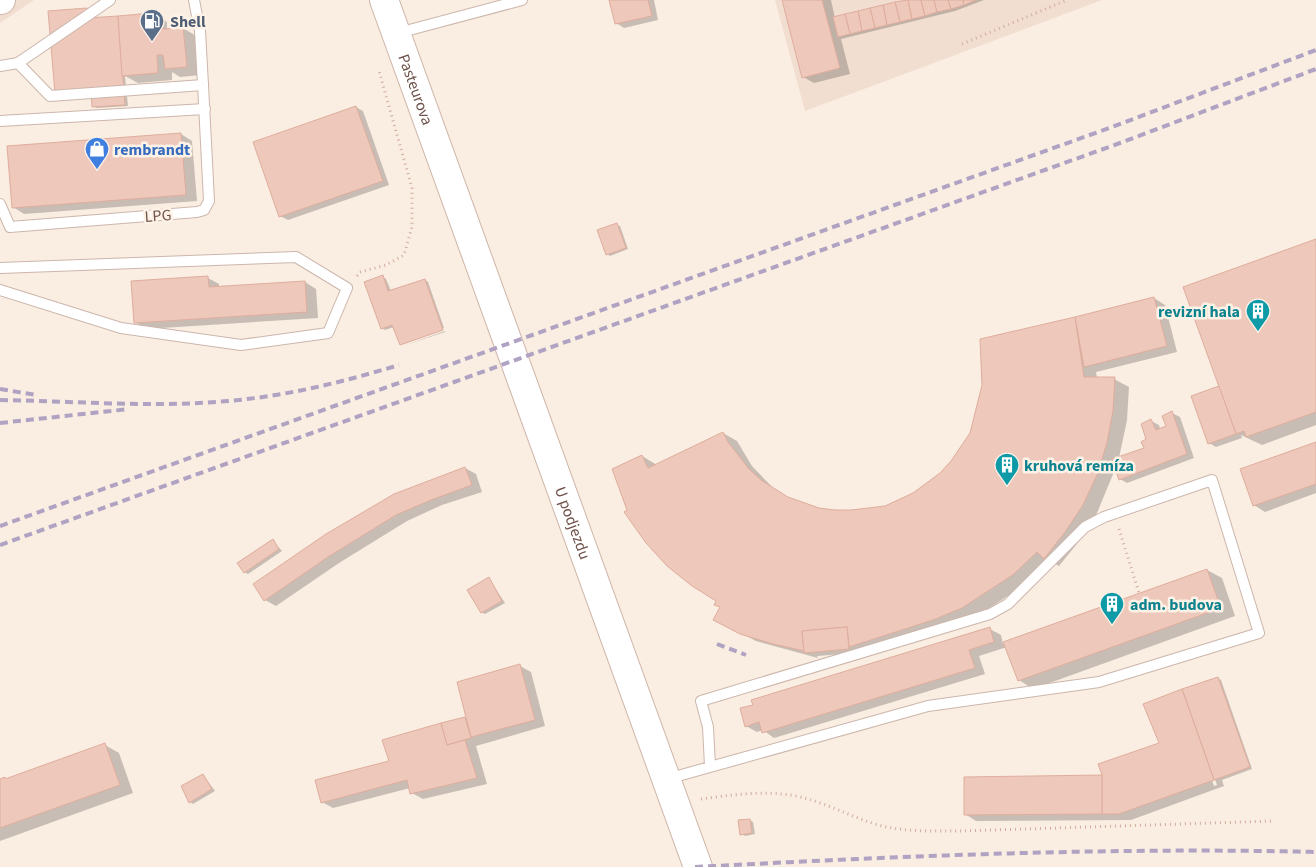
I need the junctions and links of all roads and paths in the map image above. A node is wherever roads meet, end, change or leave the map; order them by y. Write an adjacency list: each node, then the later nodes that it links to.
1 (110, 0): 8 (lane)
2 (194, 0): 11 (lane, LPG)
3 (384, 0): 6 (main road, Pasteurova)
4 (522, 0): 6 (lane)
5 (1067, 0): 7 (path)
6 (397, 33): 14 (main road, Pasteurova)
7 (962, 44)
8 (18, 63): 9 (lane); 11 (lane)
9 (0, 66)
10 (378, 67): 17 (path)
11 (203, 85): 12 (lane, LPG)
12 (205, 109): 13 (lane); 15 (lane, LPG)
13 (0, 121)
14 (450, 179): 22 (main road, U podjezdu)
15 (0, 204)
16 (0, 268): 17 (lane)
17 (347, 288): 18 (lane)
18 (0, 290)
19 (1114, 513): 20 (path); 21 (lane); 21 (lane)
20 (1139, 593)
21 (710, 766): 22 (lane)
22 (666, 779): 23 (main road, U podjezdu)
23 (676, 806): 24 (path); 25 (main road, U podjezdu)
24 (1274, 820)
25 (698, 867)

